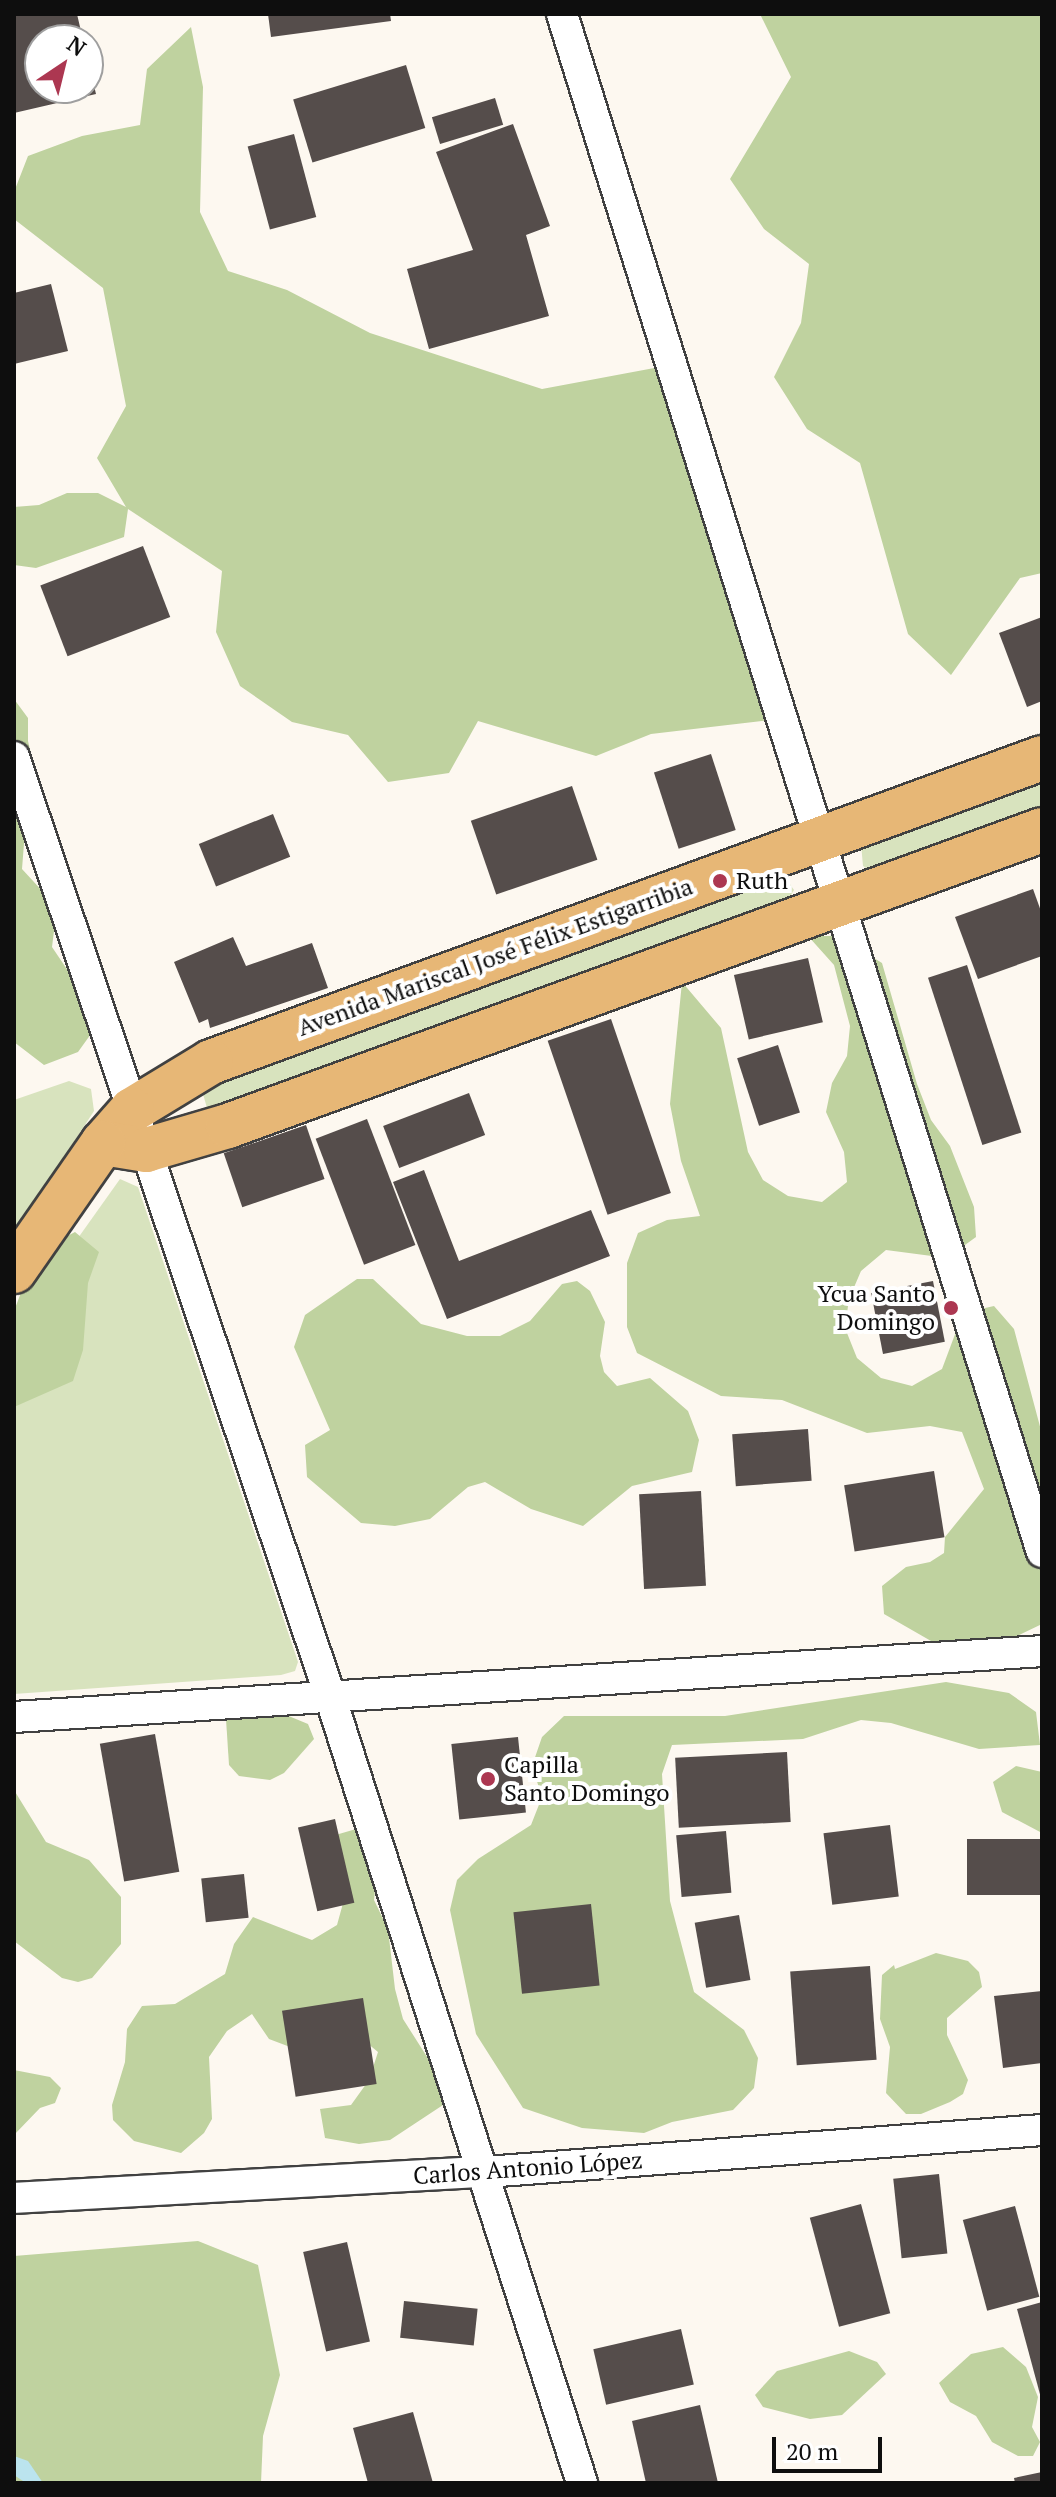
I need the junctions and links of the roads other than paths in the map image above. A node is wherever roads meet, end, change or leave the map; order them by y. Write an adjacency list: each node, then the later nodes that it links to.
1 (562, 14): 5 (street)
2 (14, 757): 7 (street)
3 (1042, 758): 5 (main road, Avenida Mariscal José Félix Estigarribia)
4 (1042, 830): 6 (main road)
5 (816, 837): 6 (street); 7 (main road, Avenida Mariscal José Félix Estigarribia)
6 (836, 901): 8 (main road); 11 (street)
7 (132, 1110): 8 (street); 9 (main road, Avenida Mariscal José Félix Estigarribia)
8 (146, 1150): 9 (main road); 13 (street)
9 (92, 1156): 10 (main road, Avenida Mariscal José Félix Estigarribia)
10 (14, 1271)
11 (1042, 1552)
12 (1042, 1651): 13 (street)
13 (330, 1696): 14 (street); 16 (street)
14 (14, 1717)
15 (1042, 2130): 16 (street, Carlos Antonio López)
16 (486, 2172): 17 (street, Carlos Antonio López); 18 (street)
17 (14, 2198)
18 (582, 2483)

